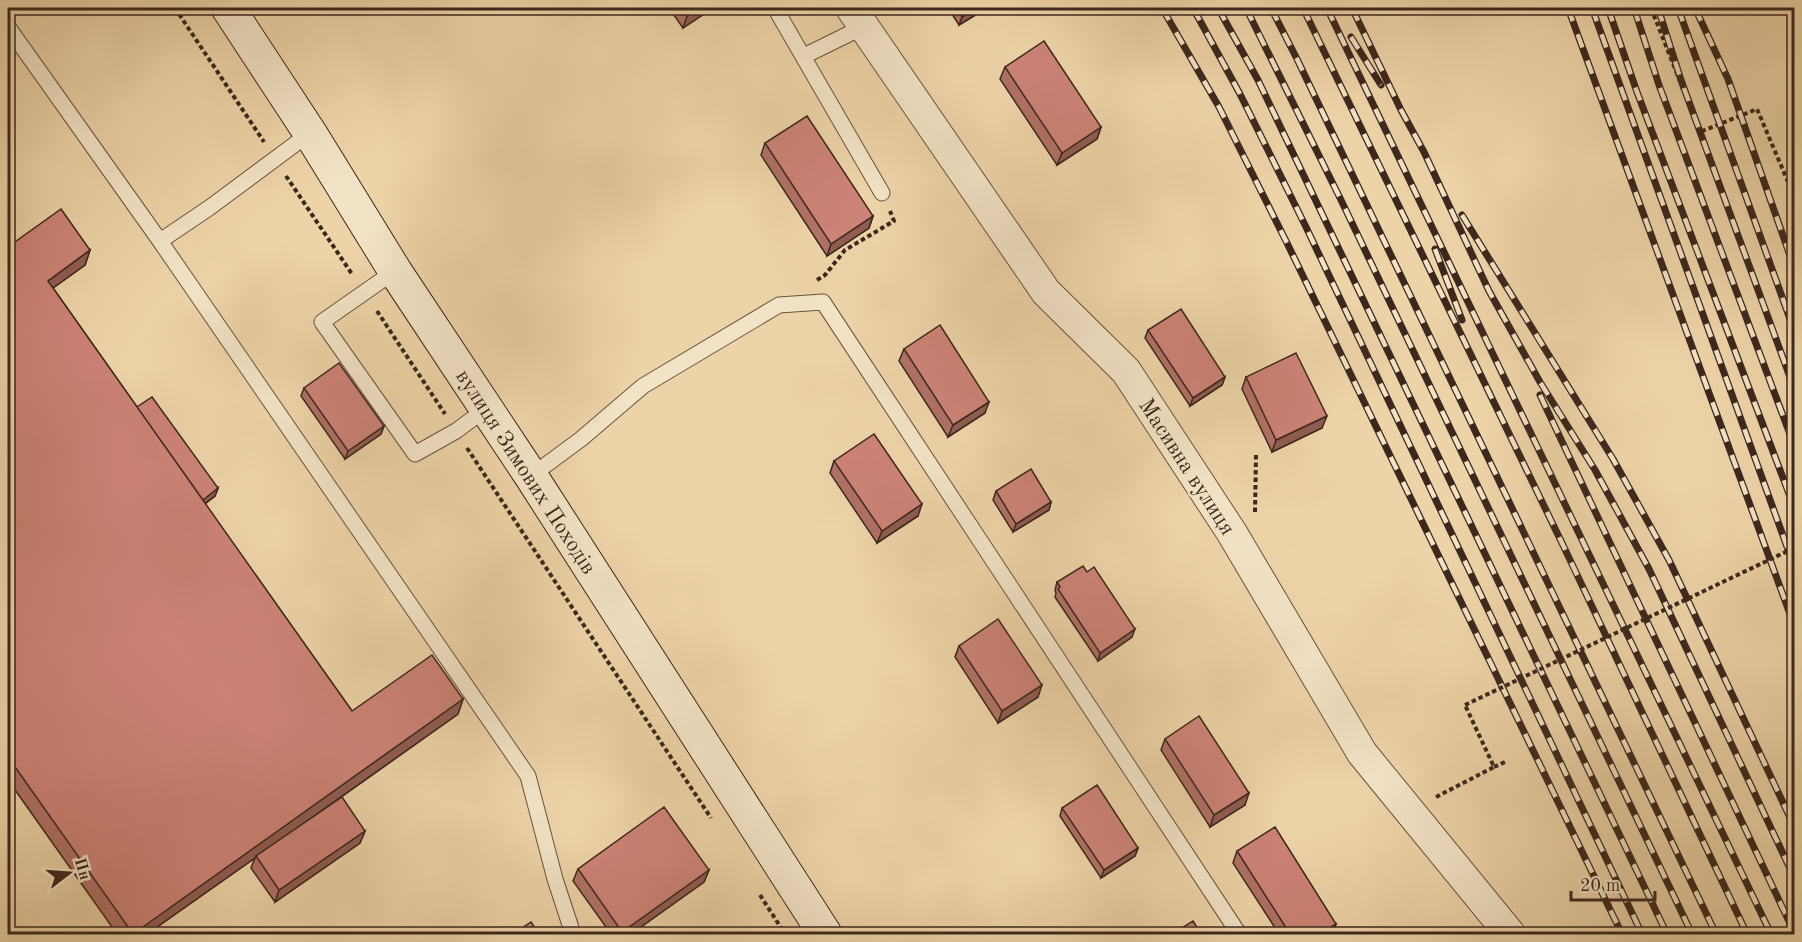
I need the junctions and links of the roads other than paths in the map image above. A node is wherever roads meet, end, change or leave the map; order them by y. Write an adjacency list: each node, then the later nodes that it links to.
1 (228, 8): 6 (main road, вулиця Зимових Походів)
2 (775, 8): 5 (lane)
3 (857, 17): 5 (lane); 15 (street, Масивна вулиця)
4 (8, 27): 8 (lane)
5 (804, 56): 7 (lane)
6 (310, 133): 8 (lane); 9 (main road, вулиця Зимових Походів)
7 (882, 193)
8 (160, 241): 12 (lane)
9 (395, 272): 10 (main road, вулиця Зимових Походів); 10 (lane)
10 (487, 408): 11 (main road, вулиця Зимових Походів)
11 (531, 476): 13 (main road, вулиця Зимових Походів); 14 (lane)
12 (573, 934)
13 (825, 934)
14 (1239, 934)
15 (1510, 934)

